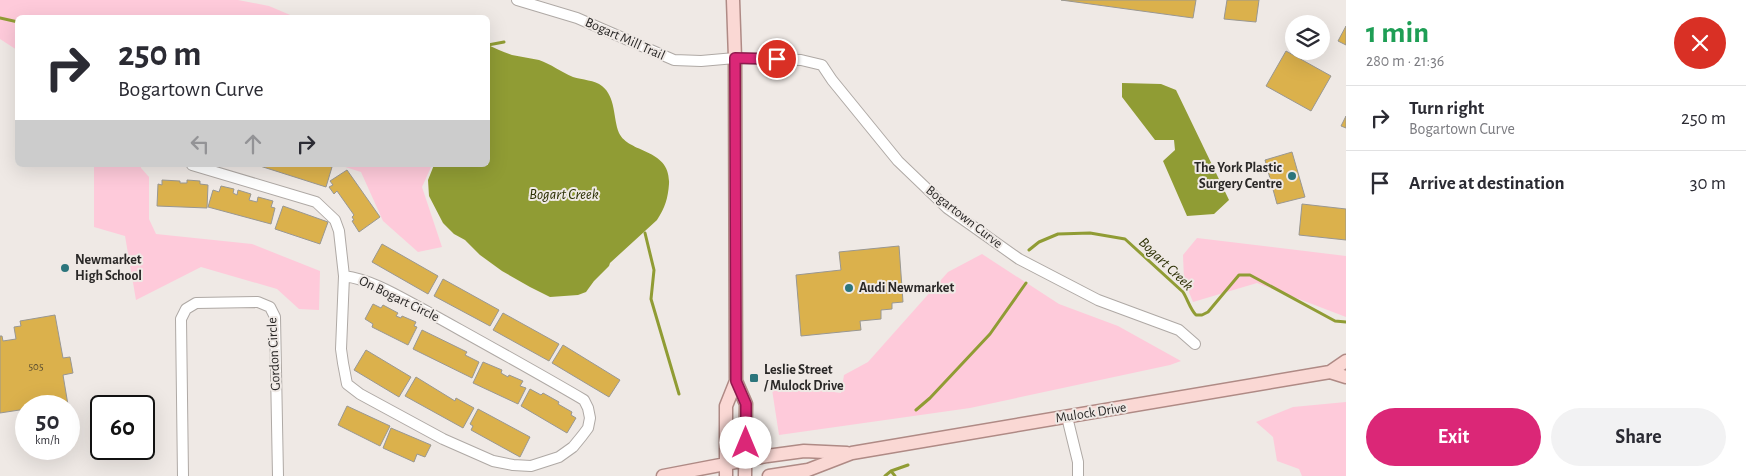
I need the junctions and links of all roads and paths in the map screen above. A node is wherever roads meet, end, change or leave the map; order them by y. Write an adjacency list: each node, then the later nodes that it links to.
1 (516, 0): 3 (street, Bogart Mill Trail)
2 (732, 0): 3 (main road)
3 (735, 58): 6 (street, Bogartown Curve); 10 (main road)
4 (199, 167): 5 (street)
5 (344, 276): 15 (street, On Bogart Circle); 15 (street, On Bogart Circle)
6 (1195, 344)
7 (1346, 361): 8 (main road, Mulock Drive)
8 (1330, 372): 9 (main road, Mulock Drive); 11 (main road, Mulock Drive)
9 (1346, 377)
10 (736, 381): 13 (main road); 14 (main road)
11 (1067, 417): 12 (main road, Mulock Drive); 21 (street)
12 (852, 453): 13 (main road, Mulock Drive); 20 (main road, Mulock Drive)
13 (746, 460): 14 (main road, Mulock Drive); 19 (main road)
14 (726, 470): 18 (main road, Mulock Drive)
15 (532, 471)
16 (183, 476): 17 (street, Gordon Circle)
17 (278, 476)
18 (664, 476)
19 (746, 476)
20 (769, 476)
21 (1078, 476)

